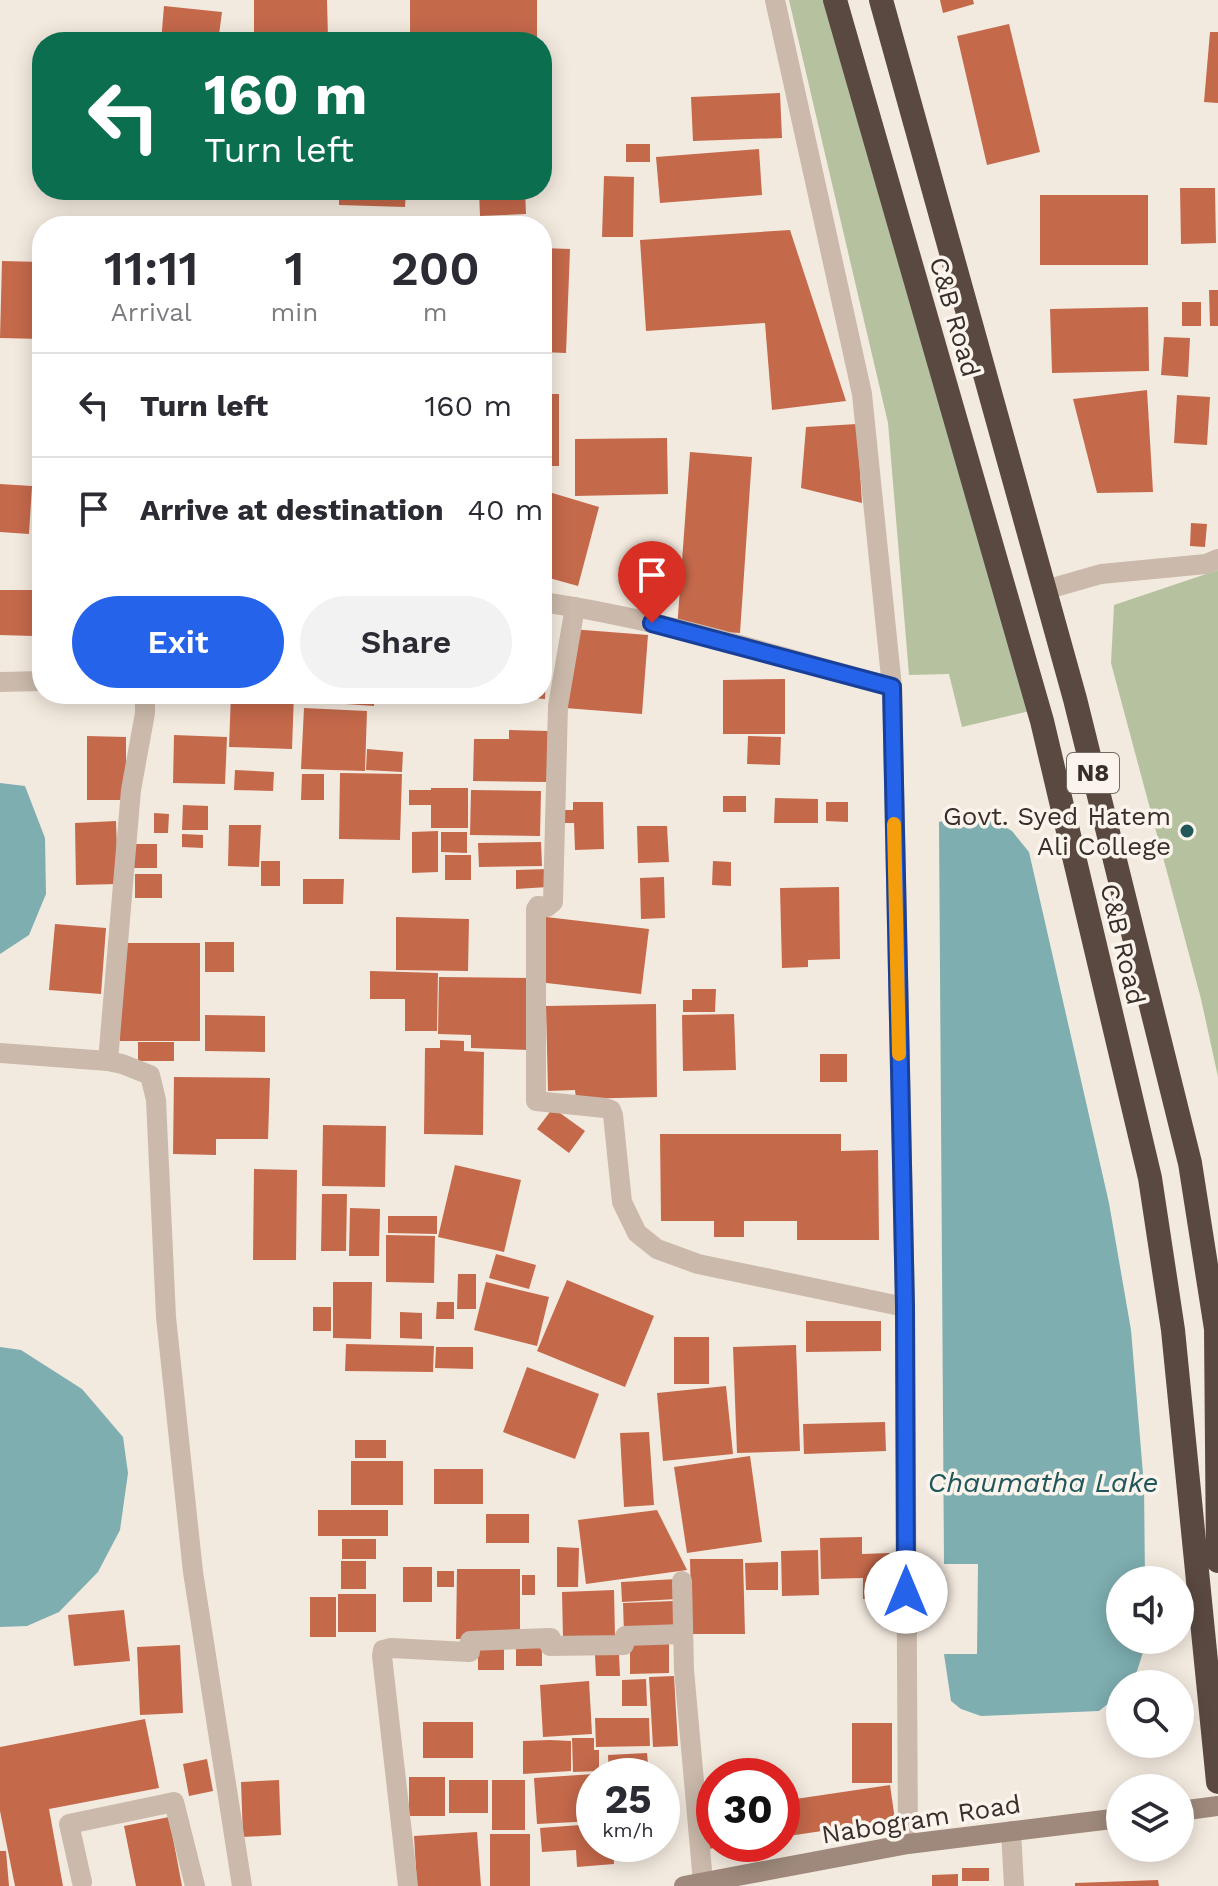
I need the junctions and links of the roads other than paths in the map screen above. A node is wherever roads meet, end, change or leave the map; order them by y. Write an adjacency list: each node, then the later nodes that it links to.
1 (775, 0): 10 (street)
2 (835, 0): 18 (highway, C&B Road / N8)
3 (881, 0): 5 (highway, C&B Road / N8)
4 (1218, 559): 5 (street)
5 (1045, 590): 15 (highway, C&B Road / N8)
6 (552, 604): 7 (street)
7 (575, 607): 10 (street); 14 (street)
8 (32, 681): 9 (street)
9 (0, 682)
10 (892, 687): 14 (street)
11 (145, 704): 13 (street)
12 (0, 1053): 13 (street)
13 (108, 1061): 27 (street)
14 (905, 1307): 23 (street)
15 (1218, 1561)
16 (682, 1581): 17 (street)
17 (683, 1634): 25 (street); 28 (street)
18 (1218, 1782)
19 (1218, 1806): 20 (main road)
20 (1194, 1809)
21 (1106, 1820): 22 (main road, Nabogram Road)
22 (1011, 1831): 23 (main road, Nabogram Road); 29 (street)
23 (908, 1844): 25 (main road, Nabogram Road)
24 (82, 1882): 26 (street)
25 (694, 1884)
26 (195, 1886)
27 (242, 1886)
28 (408, 1886)
29 (1014, 1886)

